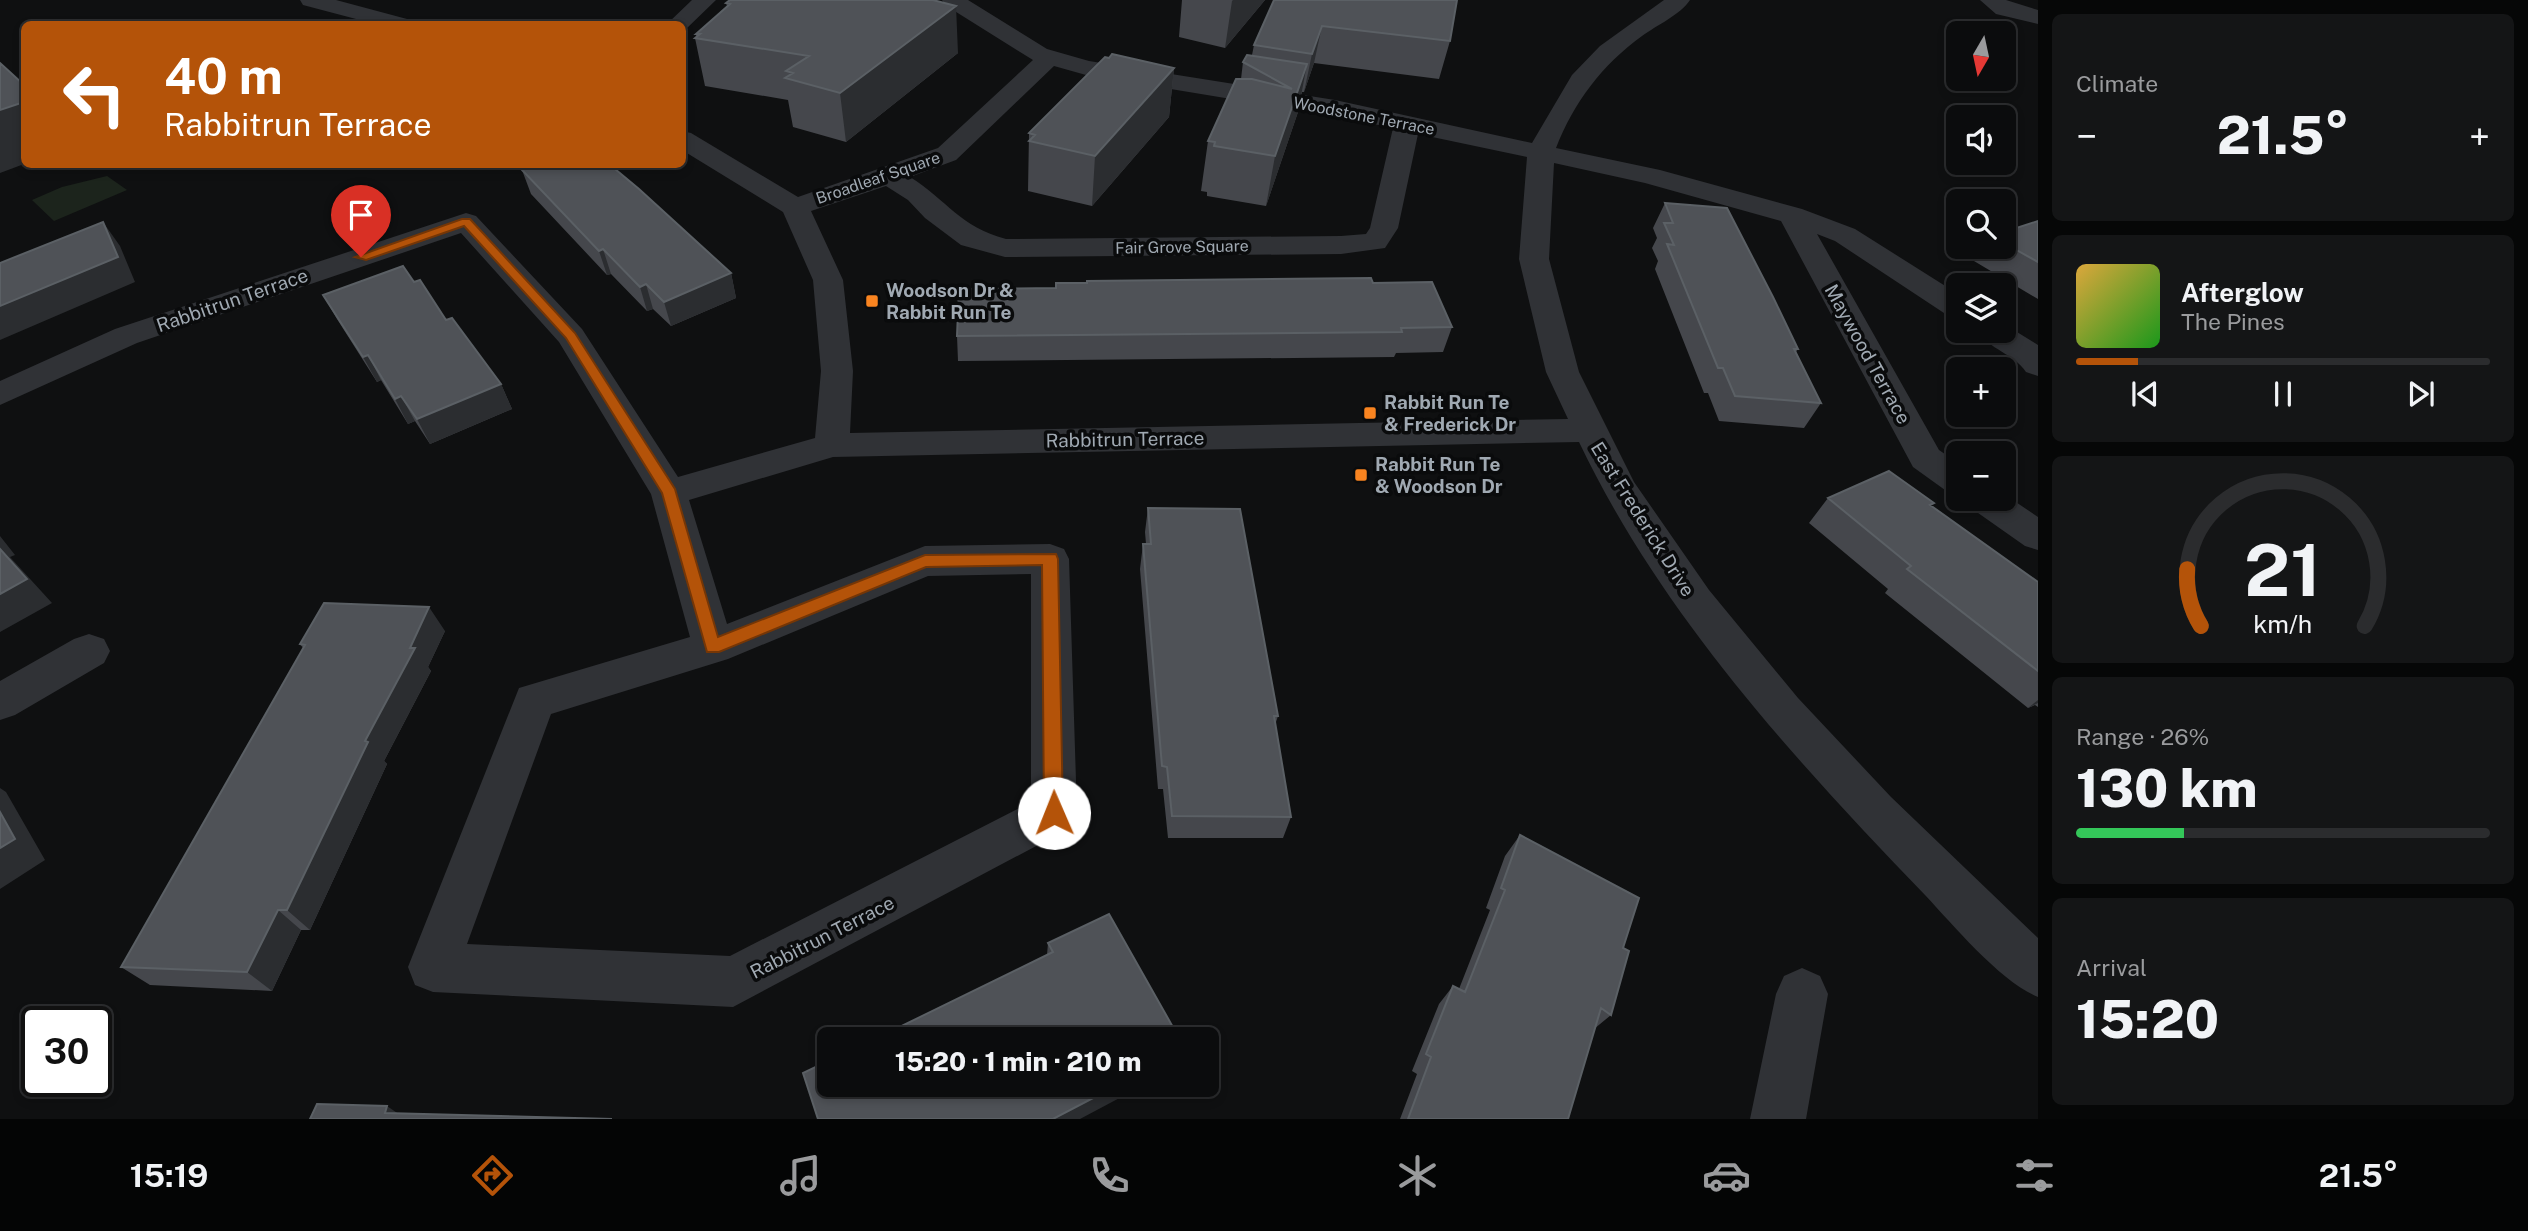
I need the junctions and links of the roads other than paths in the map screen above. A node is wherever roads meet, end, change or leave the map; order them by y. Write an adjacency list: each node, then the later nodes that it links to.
1 (312, 0): 6 (street)
2 (705, 0): 10 (street)
3 (953, 0): 11 (street, Woodstone Terrace)
4 (1679, 0): 14 (street, East Frederick Drive)
5 (1991, 0): 7 (street)
6 (363, 5): 8 (street); 9 (street)
7 (2038, 17)
8 (331, 21)
9 (393, 21)
10 (681, 21)
11 (1050, 57): 12 (street, Woodstone Terrace); 15 (street, Broadleaf Square)
12 (1407, 125): 14 (street, Woodstone Terrace); 15 (street, Fair Grove Square)
13 (686, 141): 16 (street)
14 (1541, 152): 17 (street); 22 (street, East Frederick Drive)
15 (889, 176): 16 (street, Broadleaf Square)
16 (795, 207): 23 (street)
17 (1792, 215): 18 (street); 24 (street, Maywood Terrace)
18 (1946, 300)
19 (2012, 343): 20 (street)
20 (2038, 365)
21 (0, 394): 25 (street, Rabbitrun Terrace)
22 (1588, 430): 23 (street, Rabbitrun Terrace); 31 (street, East Frederick Drive)
23 (832, 445): 25 (street, Rabbitrun Terrace)
24 (1946, 472)
25 (669, 493): 28 (street, Rabbitrun Terrace)
26 (2002, 511): 27 (street)
27 (2038, 536)
28 (713, 647): 28 (street, Rabbitrun Terrace)
29 (89, 651): 30 (street)
30 (0, 702)
31 (2038, 972)
32 (1802, 993): 33 (street)
33 (1778, 1119)

